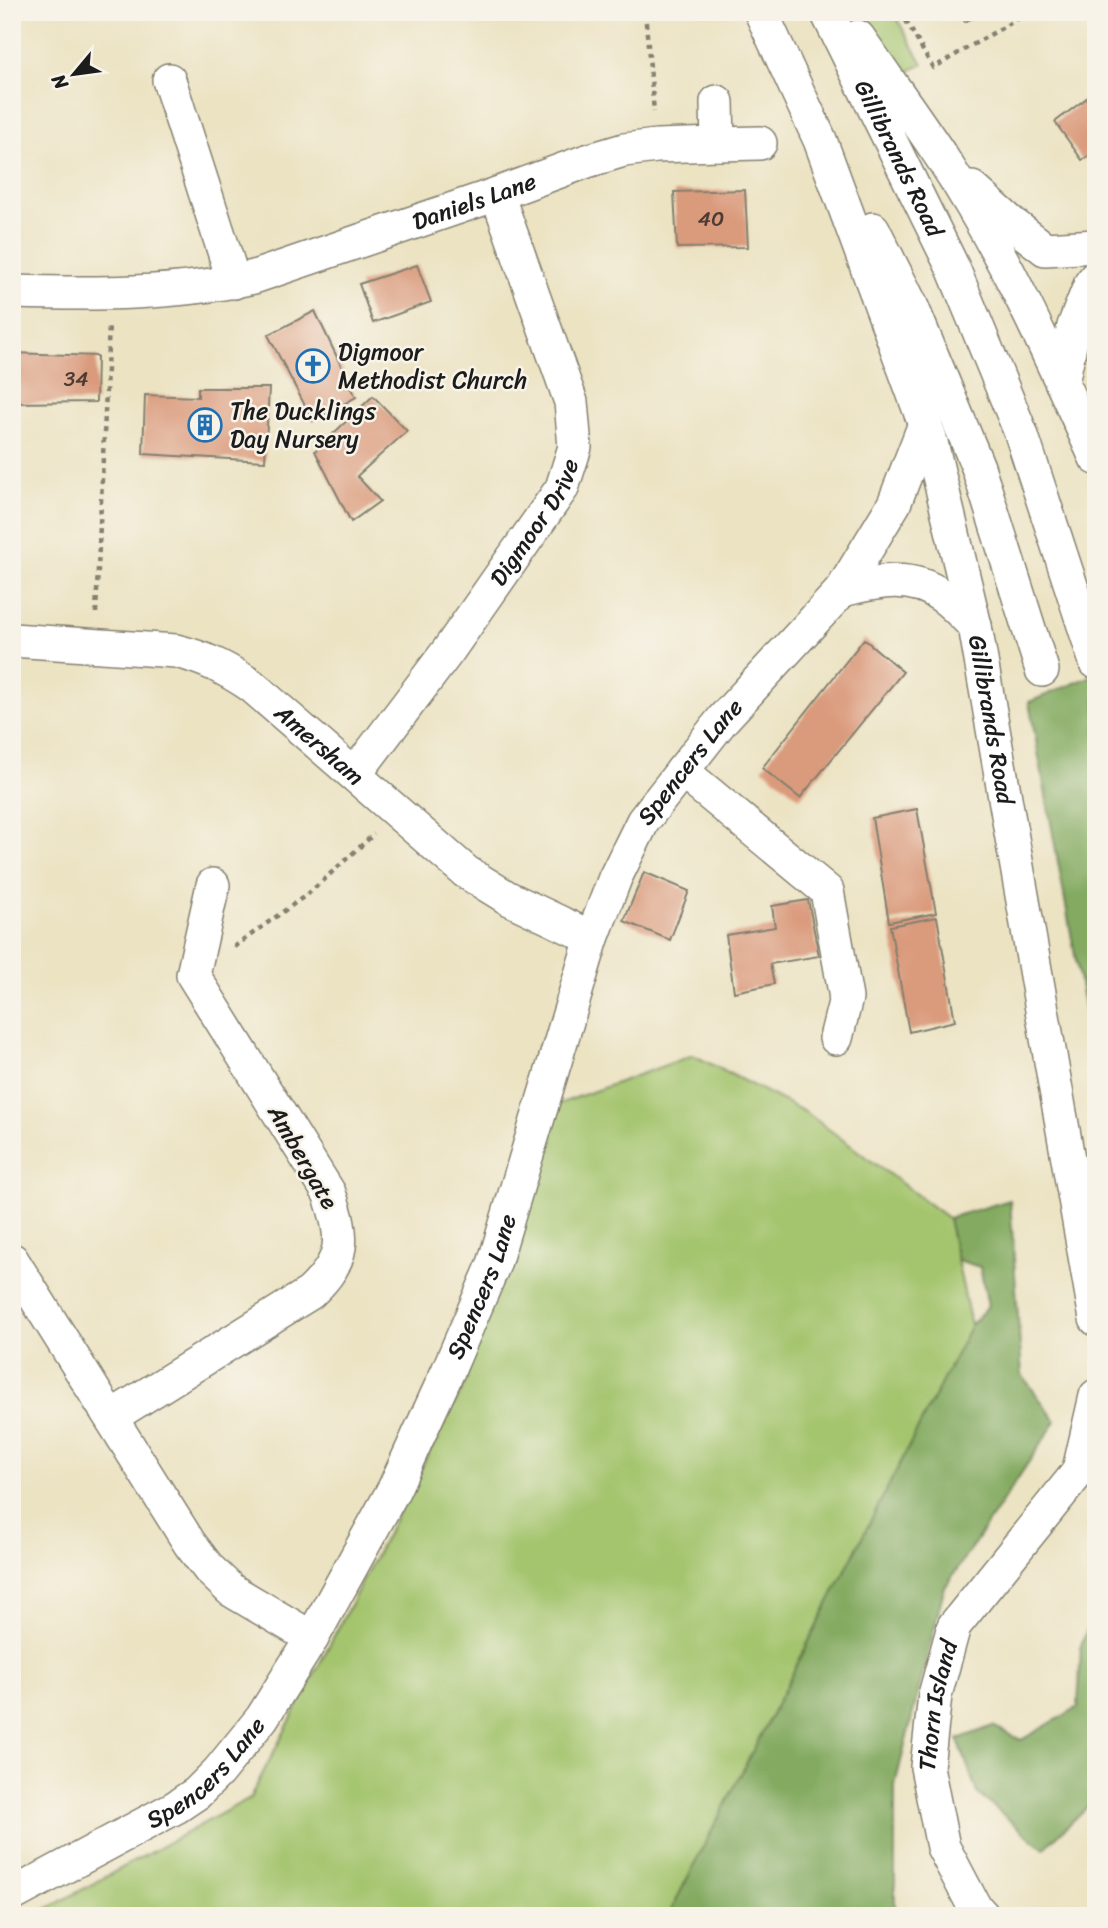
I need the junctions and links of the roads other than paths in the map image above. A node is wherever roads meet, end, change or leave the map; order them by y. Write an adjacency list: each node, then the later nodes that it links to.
1 (761, 12): 6 (street, Gillibrands Road)
2 (827, 12): 21 (street, Gillibrands Road)
3 (840, 12): 9 (street, Gillibrands Road)
4 (169, 80): 13 (street)
5 (717, 102): 8 (street)
6 (820, 140): 16 (street, Gillibrands Road); 22 (street, Gillibrands Road)
7 (760, 143): 8 (street, Daniels Lane)
8 (718, 144): 10 (street, Daniels Lane)
9 (947, 165): 11 (street); 15 (street, Gillibrands Road)
10 (497, 194): 13 (street, Daniels Lane); 24 (street, Digmoor Drive)
11 (1096, 246)
12 (1096, 277): 15 (street)
13 (234, 282): 14 (street, Daniels Lane)
14 (12, 292)
15 (1062, 383): 17 (street, Gillibrands Road)
16 (925, 424): 18 (street, Spencers Lane); 19 (street, Gillibrands Road)
17 (1096, 458)
18 (842, 590): 19 (street); 23 (street, Spencers Lane)
19 (975, 626): 29 (street, Gillibrands Road)
20 (12, 640): 24 (street, Amersham)
21 (1096, 662)
22 (1042, 670)
23 (682, 771): 26 (street, Spencers Lane); 27 (street)
24 (355, 774): 26 (street, Amersham)
25 (213, 885): 31 (street, Ambergate)
26 (592, 938): 33 (street, Spencers Lane)
27 (836, 1038)
28 (12, 1260): 31 (street)
29 (1096, 1319)
30 (1096, 1396): 32 (street)
31 (111, 1417): 33 (street)
32 (1087, 1461): 34 (street, Thorn Island)
33 (313, 1638): 35 (street, Spencers Lane)
34 (943, 1847): 36 (street); 37 (street, Thorn Island)
35 (12, 1895)
36 (956, 1916)
37 (983, 1916)

